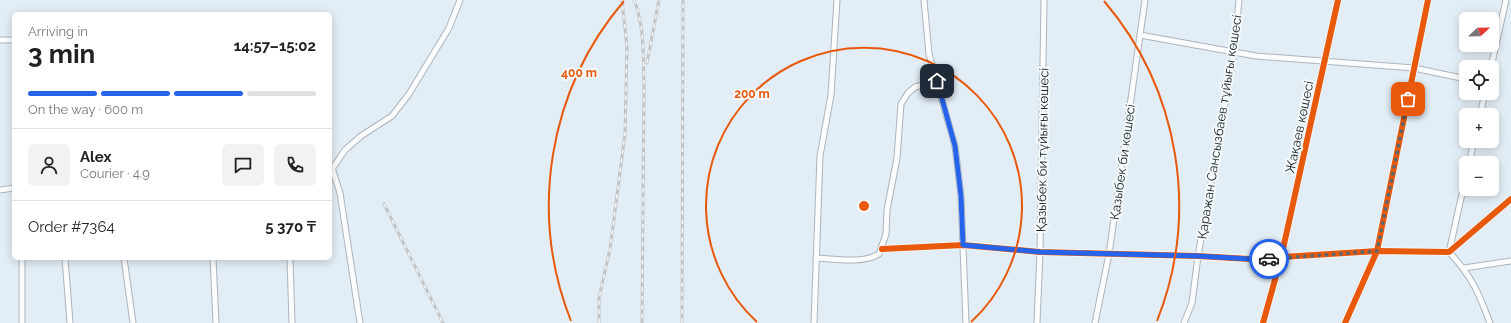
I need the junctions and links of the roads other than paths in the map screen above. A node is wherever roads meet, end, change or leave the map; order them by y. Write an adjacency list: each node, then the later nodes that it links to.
1 (460, 0): 19 (street)
2 (837, 0): 32 (street)
3 (924, 0): 18 (street)
4 (1044, 0): 28 (street, Қазыбек би тұйығы көшесі)
5 (1145, 0): 10 (street, Қазыбек би көшесі)
6 (1239, 0): 13 (street, Қаражан Сансызбаев тұйығы көшесі)
7 (1338, 0): 15 (street, Жақаев көшесі)
8 (1428, 0): 16 (street)
9 (1506, 0): 14 (street)
10 (1140, 35): 13 (street); 30 (street, Қазыбек би көшесі)
11 (0, 40): 12 (street)
12 (12, 40)
13 (1234, 53): 15 (street); 31 (street, Қаражан Сансызбаев тұйығы көшесі)
14 (1493, 60)
15 (1324, 62): 16 (street); 33 (street, Жақаев көшесі)
16 (1414, 68): 17 (street); 27 (street)
17 (1459, 78)
18 (937, 81): 25 (street); 26 (street)
19 (332, 169)
20 (332, 173): 46 (street)
21 (12, 188): 22 (street)
22 (0, 190)
23 (1462, 196): 29 (street)
24 (1511, 198): 29 (street)
25 (963, 245): 26 (street); 28 (street); 48 (street)
26 (882, 249): 32 (street)
27 (1377, 251): 29 (street); 33 (street); 53 (street)
28 (1040, 252): 30 (street); 49 (street, Қазыбек би тұйығы көшесі)
29 (1449, 252): 40 (street)
30 (1109, 254): 31 (street); 50 (street, Қазыбек би көшесі)
31 (1198, 256): 33 (street); 51 (street, Қаражан Сансызбаев тұйығы көшесі)
32 (816, 258): 47 (street)
33 (1281, 258): 52 (street, Жақаев көшесі)
34 (22, 260): 41 (street)
35 (65, 260): 42 (street)
36 (124, 260): 43 (street)
37 (213, 260): 44 (street)
38 (290, 260): 45 (street)
39 (1511, 261): 40 (street)
40 (1464, 268): 54 (street)
41 (22, 323)
42 (70, 323)
43 (133, 323)
44 (216, 323)
45 (292, 323)
46 (360, 323)
47 (814, 323)
48 (966, 323)
49 (1037, 323)
50 (1095, 323)
51 (1184, 323)
52 (1263, 323)
53 (1344, 323)
54 (1490, 323)

